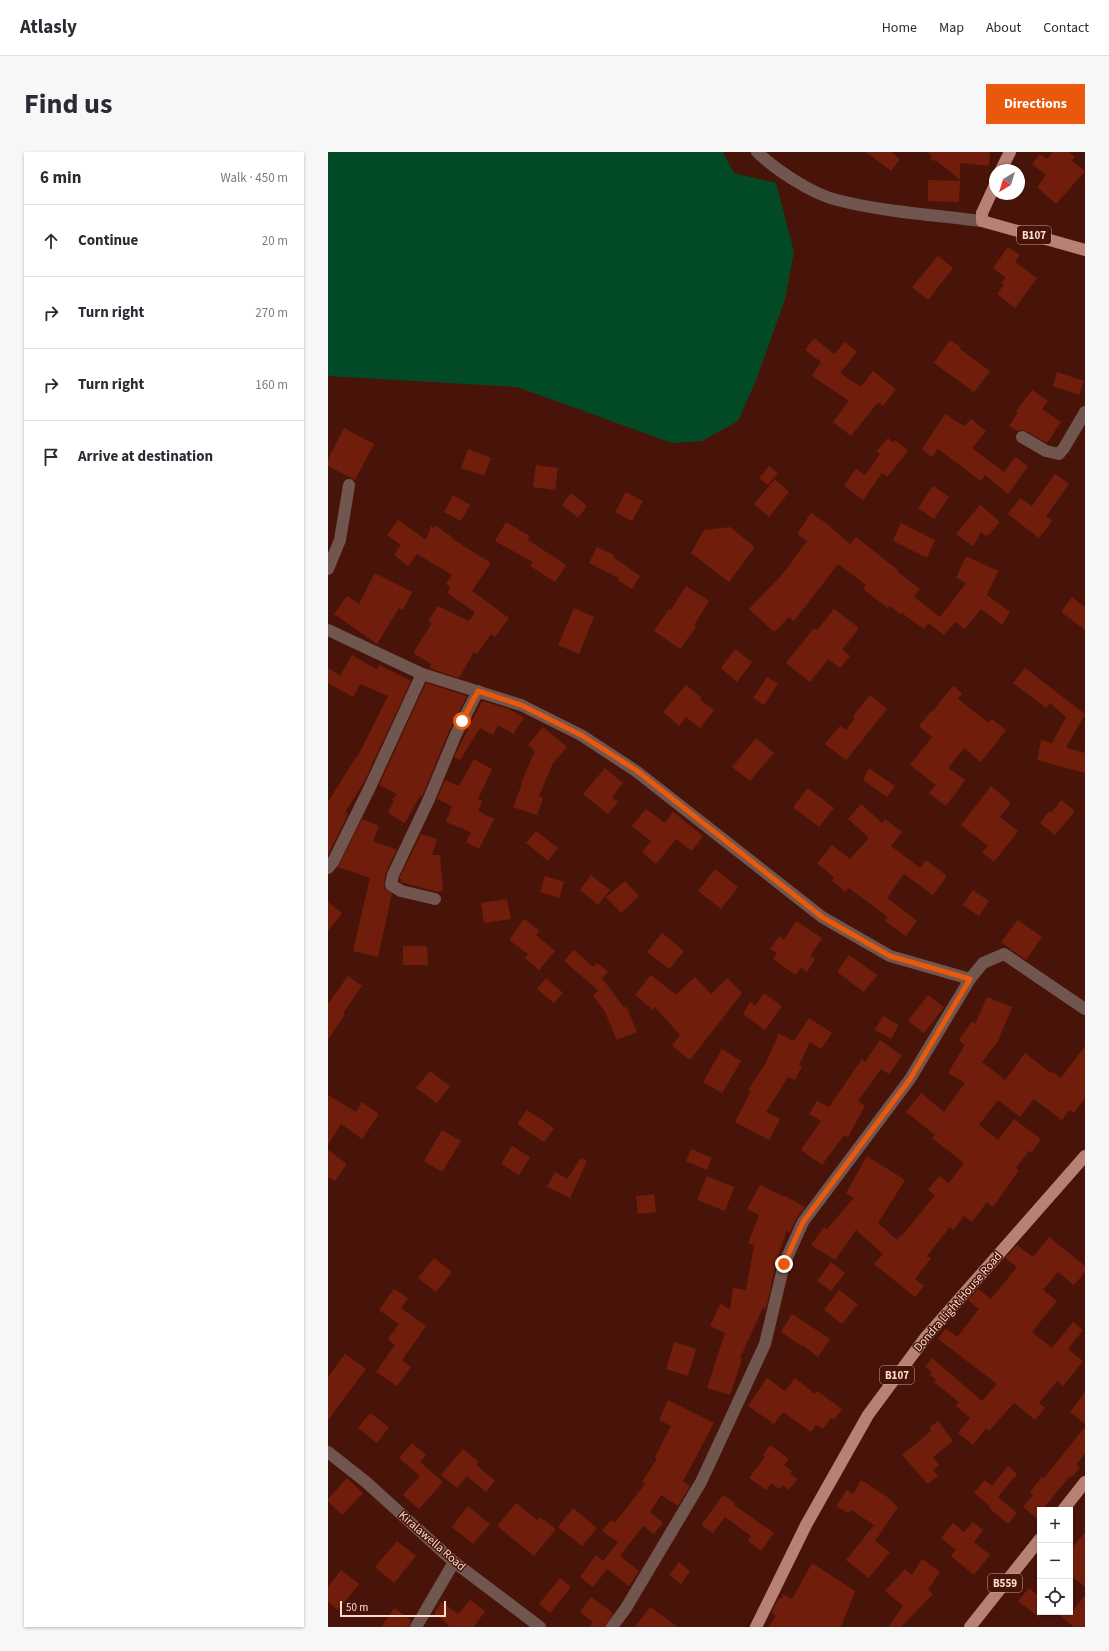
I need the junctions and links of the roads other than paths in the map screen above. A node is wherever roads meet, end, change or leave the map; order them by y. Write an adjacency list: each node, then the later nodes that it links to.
1 (757, 152): 5 (street)
2 (1010, 152): 3 (main road)
3 (1004, 164)
4 (989, 197): 5 (main road)
5 (982, 221): 6 (main road, B107)
6 (1085, 250)
7 (1085, 412): 8 (street)
8 (1022, 437)
9 (349, 485): 10 (street)
10 (328, 569)
11 (328, 630): 12 (street)
12 (422, 674): 13 (street); 14 (street)
13 (478, 691): 15 (street); 16 (street)
14 (328, 868)
15 (435, 899)
16 (970, 979): 17 (street); 26 (street)
17 (1085, 1009)
18 (1085, 1156): 27 (main road, Dondra Light House Road / B107)
19 (328, 1452): 23 (street, Kiralawella Road)
20 (1085, 1482): 21 (main road)
21 (1064, 1507)
22 (1037, 1542): 28 (main road, B559)
23 (454, 1562): 24 (street); 25 (street, Kiralawella Road)
24 (416, 1627)
25 (540, 1627)
26 (612, 1627)
27 (756, 1627)
28 (970, 1627)

